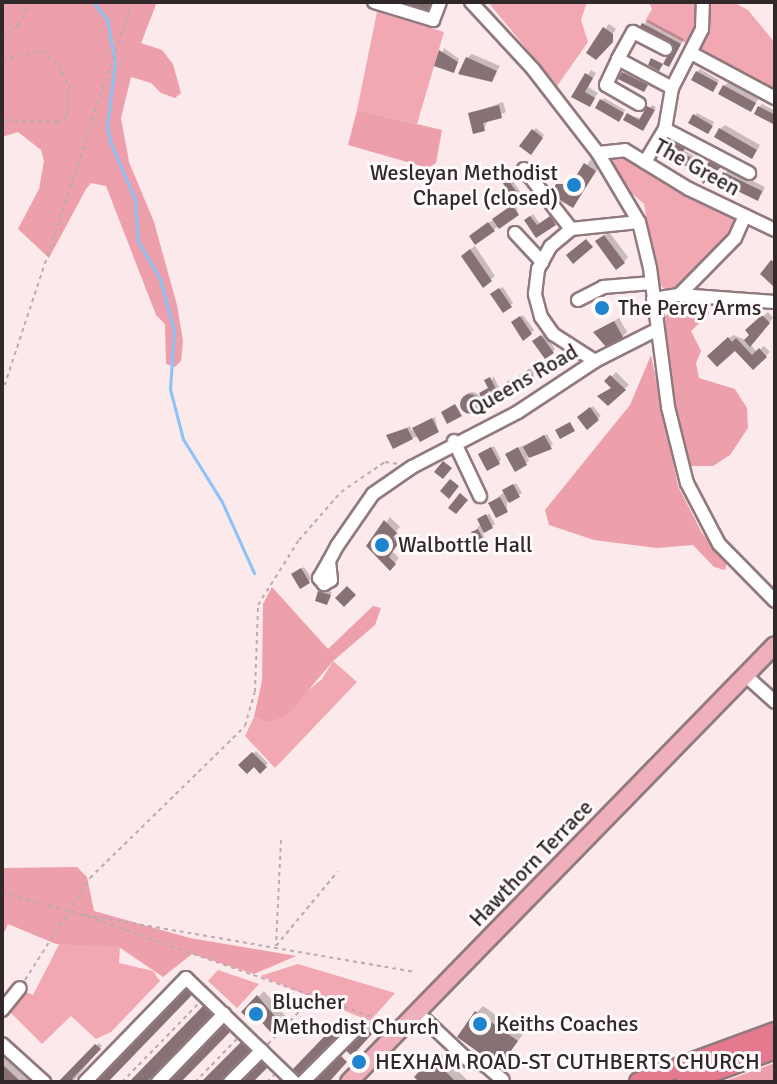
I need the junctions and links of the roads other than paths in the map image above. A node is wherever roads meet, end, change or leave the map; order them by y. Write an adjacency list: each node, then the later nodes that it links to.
1 (374, 2): 2 (street)
2 (440, 2)
3 (471, 2): 12 (street)
4 (703, 2): 6 (street)
5 (666, 49): 7 (street)
6 (691, 53): 8 (street); 9 (street)
7 (618, 59): 8 (street); 10 (street)
8 (672, 88): 11 (street)
9 (775, 98)
10 (634, 105)
11 (665, 129): 13 (street); 15 (street)
12 (598, 153): 13 (street, The Green); 17 (street)
13 (645, 162): 16 (street, The Green)
14 (524, 169): 18 (street)
15 (749, 173)
16 (745, 216): 19 (street, The Green); 23 (street)
17 (639, 222): 18 (street); 22 (street)
18 (571, 229): 21 (street)
19 (775, 230)
20 (515, 233): 21 (street)
21 (542, 262): 28 (street)
22 (652, 283): 24 (street); 25 (street)
23 (679, 295): 24 (street); 26 (street)
24 (653, 299): 27 (street)
25 (578, 300)
26 (775, 302)
27 (656, 330): 28 (street, Queens Road); 32 (street)
28 (595, 361): 29 (street, Queens Road)
29 (454, 441): 30 (street); 31 (street, Queens Road)
30 (480, 496)
31 (329, 561)
32 (775, 601)
33 (775, 645): 34 (main road, Hawthorn Terrace)
34 (745, 675): 35 (street); 38 (main road, Hawthorn Terrace)
35 (775, 702)
36 (20, 988): 37 (street)
37 (2, 1010)
38 (418, 1013): 47 (street); 54 (main road, Hawthorn Terrace)
39 (224, 1014): 44 (street); 49 (street); 50 (street)
40 (356, 1029): 53 (street)
41 (775, 1032): 55 (highway)
42 (2, 1044): 46 (street)
43 (775, 1049): 56 (highway)
44 (262, 1050): 51 (street); 52 (street)
45 (2, 1055): 46 (street)
46 (26, 1066): 48 (street)
47 (503, 1080)
48 (44, 1082)
49 (85, 1082)
50 (158, 1082)
51 (230, 1082)
52 (294, 1082)
53 (303, 1082)
54 (349, 1082)
55 (639, 1082)
56 (685, 1082)

